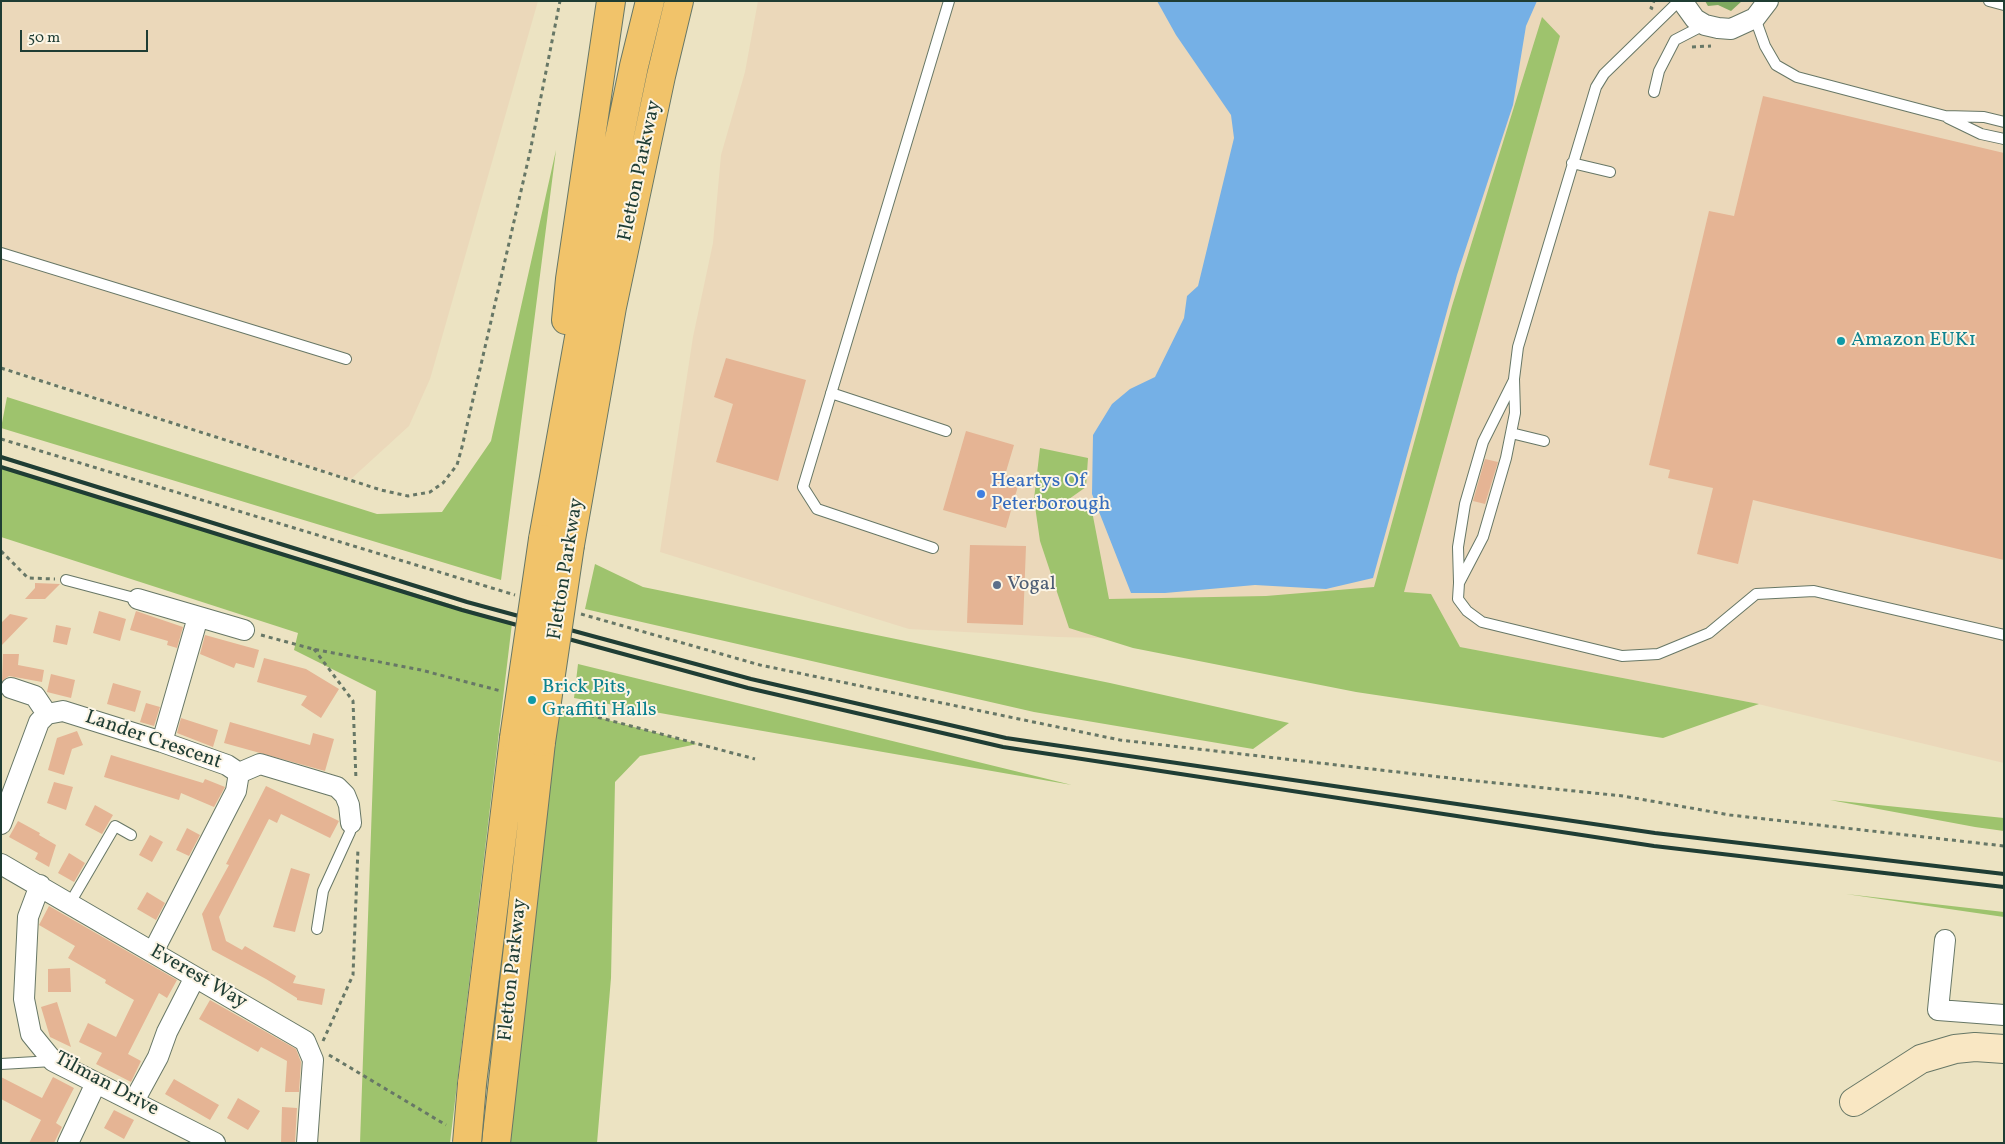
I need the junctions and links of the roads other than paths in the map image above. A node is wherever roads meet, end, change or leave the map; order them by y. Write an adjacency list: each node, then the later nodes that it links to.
1 (611, 1): 26 (highway)
2 (650, 1): 26 (highway, Fletton Parkway)
3 (680, 1): 19 (highway, Fletton Parkway)
4 (698, 1): 19 (highway)
5 (949, 1): 22 (lane)
6 (1681, 1): 11 (street); 16 (lane)
7 (1768, 1): 10 (street)
8 (1989, 1): 9 (lane)
9 (2004, 5)
10 (1755, 18): 11 (street); 13 (lane)
11 (1705, 25): 12 (lane)
12 (1654, 92)
13 (1945, 116): 14 (lane); 15 (lane)
14 (2004, 122)
15 (2004, 139)
16 (1572, 163): 17 (lane); 21 (lane)
17 (1610, 172)
18 (1, 253): 20 (lane)
19 (612, 306): 59 (highway, Fletton Parkway, bridge)
20 (346, 359)
21 (1514, 379): 24 (lane); 29 (lane)
22 (831, 394): 23 (lane); 27 (lane)
23 (946, 431)
24 (1511, 433): 25 (lane); 29 (lane)
25 (1544, 442)
26 (552, 484): 55 (highway, Fletton Parkway, bridge)
27 (933, 548)
28 (66, 580): 30 (lane)
29 (1459, 583): 33 (lane)
30 (138, 599): 31 (street)
31 (198, 617): 32 (street); 36 (street)
32 (244, 630)
33 (2004, 635)
34 (6, 688): 35 (street)
35 (47, 714): 36 (street, Lander Crescent); 38 (street)
36 (162, 742): 37 (street, Lander Crescent)
37 (239, 772): 39 (street); 46 (street, Lander Crescent)
38 (1, 824)
39 (355, 832): 44 (lane)
40 (131, 835): 43 (lane)
41 (1, 864): 42 (street, Everest Way)
42 (40, 886): 43 (street, Everest Way); 50 (street, Tilman Drive)
43 (70, 903): 46 (street, Everest Way)
44 (317, 929)
45 (1945, 940): 48 (street)
46 (153, 952): 47 (street, Everest Way)
47 (195, 977): 53 (street); 58 (street, Everest Way)
48 (2004, 1016)
49 (2004, 1049): 54 (street)
50 (53, 1061): 51 (lane); 52 (street, Tilman Drive)
51 (1, 1064)
52 (96, 1083): 53 (street, Tilman Drive); 56 (street)
53 (134, 1101): 57 (street, Tilman Drive)
54 (1854, 1102)
55 (460, 1135)
56 (68, 1143)
57 (215, 1143)
58 (307, 1143)
59 (496, 1143)

